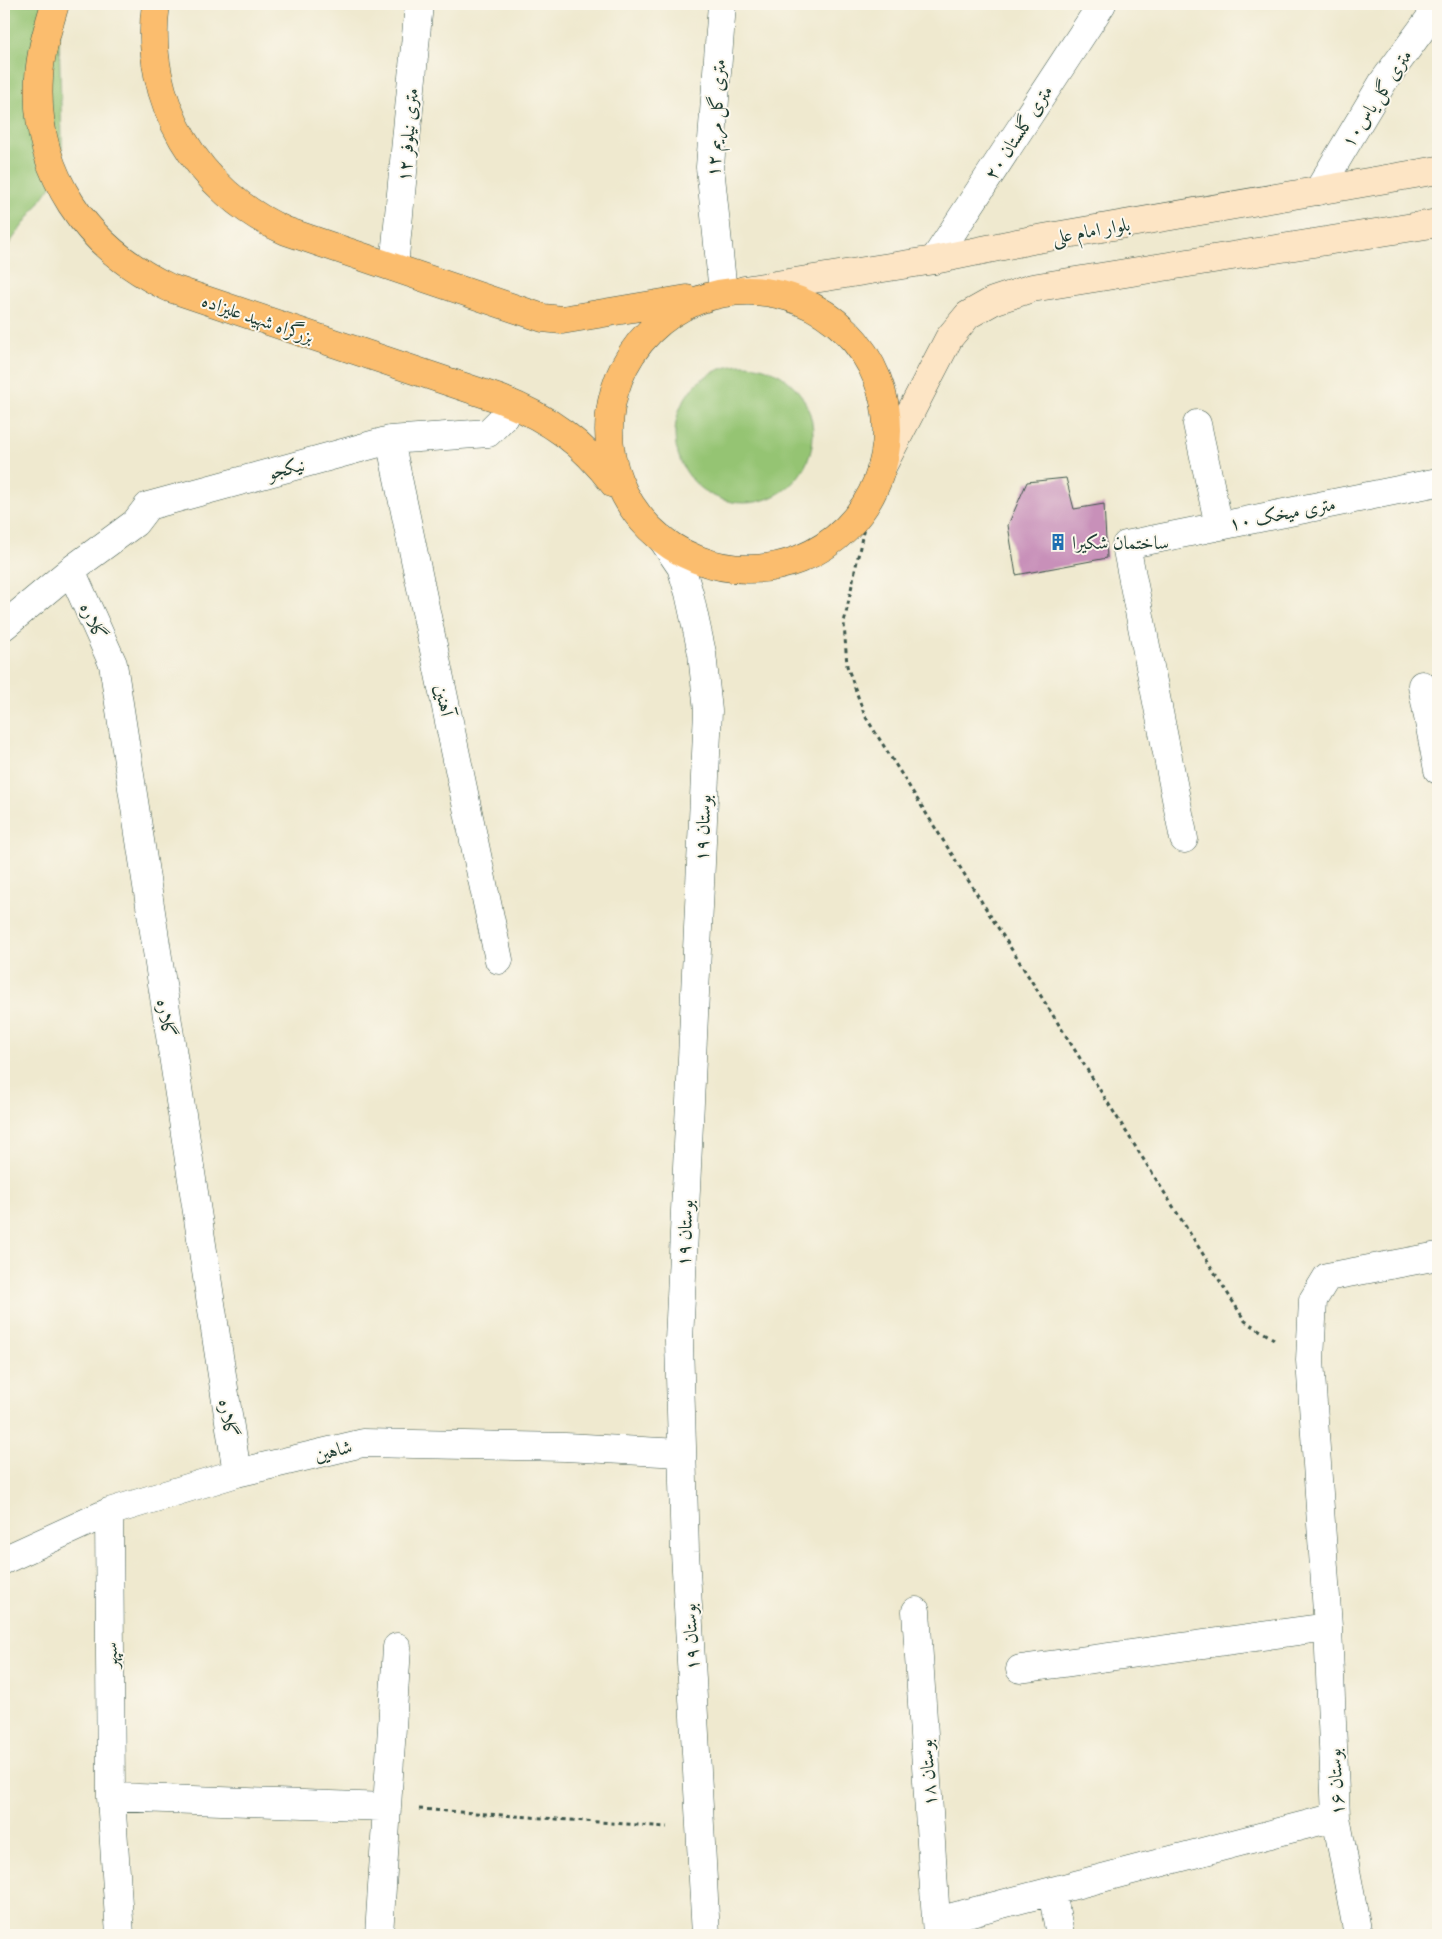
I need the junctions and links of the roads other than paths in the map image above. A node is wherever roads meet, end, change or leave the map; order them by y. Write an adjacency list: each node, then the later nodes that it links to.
1 (55, 4): 13 (highway, بزرگراه شهید علیزاده)
2 (156, 4): 11 (highway)
3 (419, 4): 11 (street, ۱۲ متری نیلوفر)
4 (722, 4): 12 (street, ۱۲ متری گل مریم)
5 (1102, 4): 10 (street, ۲۰ متری گلستان)
6 (1438, 7): 8 (street, ۱۰متری گل یاس)
7 (1438, 170): 8 (main road, بلوار امام علی)
8 (1318, 191): 10 (main road, بلوار امام علی)
9 (1438, 223): 16 (main road)
10 (934, 260): 12 (main road, بلوار امام علی)
11 (394, 267): 12 (highway)
12 (728, 292): 16 (highway); 18 (highway)
13 (510, 403): 15 (street, نیکجو); 18 (highway, بزرگراه شهید علیزاده)
14 (1197, 424): 19 (street)
15 (390, 440): 21 (street, نیکجو); 26 (street, آهنین)
16 (881, 469): 20 (highway)
17 (1438, 482): 19 (street, ۱۰ متری میخک)
18 (635, 511): 20 (highway)
19 (1219, 526): 25 (street, ۱۰ متری میخک)
20 (662, 539): 28 (street, بوستان ۱۹)
21 (71, 570): 22 (street, نیکجو); 29 (street, گلاره)
22 (4, 626)
23 (1422, 685): 24 (street)
24 (1438, 770)
25 (1184, 839)
26 (499, 960)
27 (1438, 1256): 33 (street, بوستان ۱۶)
28 (681, 1453): 29 (street, شاهین); 43 (street, بوستان ۱۹)
29 (237, 1473): 30 (street, شاهین)
30 (109, 1512): 31 (street, شاهین); 36 (street, سپهر)
31 (4, 1560)
32 (916, 1610): 40 (street, بوستان ۱۸)
33 (1328, 1627): 35 (street); 38 (street, بوستان ۱۶)
34 (397, 1647): 37 (street)
35 (1020, 1669)
36 (111, 1797): 37 (street); 41 (street, سپهر)
37 (387, 1807): 42 (street)
38 (1336, 1817): 39 (street); 45 (street, بوستان ۱۶)
39 (1052, 1891): 40 (street); 44 (street)
40 (937, 1928)
41 (120, 1935)
42 (379, 1935)
43 (706, 1935)
44 (1060, 1935)
45 (1358, 1935)

